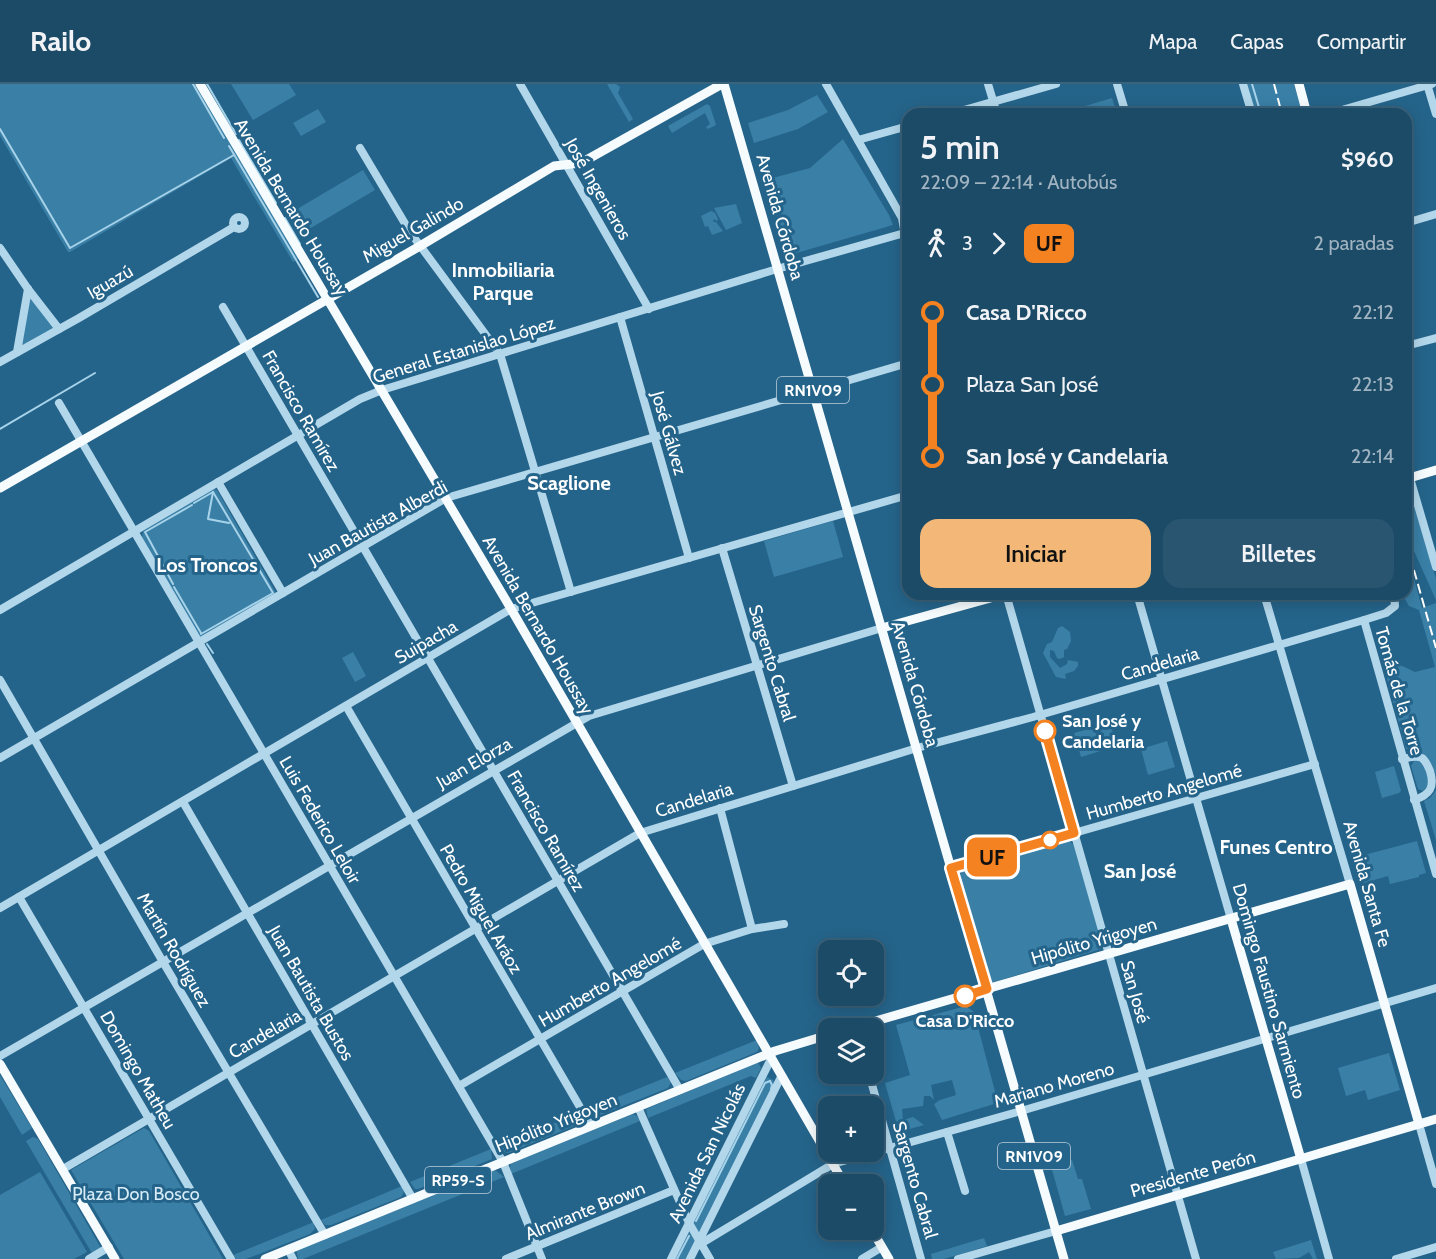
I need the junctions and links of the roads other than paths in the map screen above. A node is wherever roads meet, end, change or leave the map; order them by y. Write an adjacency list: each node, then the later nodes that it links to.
1 (200, 84): 32 (main road, Avenida Bernardo Houssay)
2 (520, 84): 22 (street, José Ingenieros)
3 (723, 84): 22 (main road, Miguel Galindo); 30 (main road, Avenida Córdoba / RN1V09)
4 (826, 84): 20 (street)
5 (988, 84): 11 (street)
6 (1056, 84): 11 (street)
7 (1117, 84): 14 (street)
8 (1243, 84): 15 (street)
9 (1299, 84): 16 (main road)
10 (1429, 84): 17 (street); 18 (street)
11 (993, 102): 12 (street); 13 (street)
12 (972, 108)
13 (995, 108)
14 (1124, 108)
15 (1250, 108)
16 (1305, 108)
17 (1348, 108)
18 (1436, 114)
19 (902, 128): 20 (street)
20 (858, 140): 24 (street)
21 (360, 148): 28 (street)
22 (566, 164): 28 (main road, Miguel Galindo); 34 (street, José Ingenieros)
23 (1436, 214): 25 (street)
24 (902, 218)
25 (1412, 221)
26 (234, 227): 36 (street, Iguazú)
27 (902, 234): 30 (street, General Estanislao López)
28 (420, 246): 32 (main road, Miguel Galindo); 41 (street)
29 (0, 248): 31 (street)
30 (777, 269): 34 (street, General Estanislao López); 45 (main road, Avenida Córdoba / RN1V09)
31 (28, 289): 36 (street); 40 (street)
32 (326, 300): 39 (main road, Miguel Galindo); 44 (main road, Avenida Bernardo Houssay)
33 (223, 307): 39 (street, Francisco Ramírez)
34 (650, 309): 35 (street, General Estanislao López)
35 (620, 318): 41 (street, General Estanislao López); 48 (street, José Gálvez)
36 (59, 329): 40 (street, Iguazú)
37 (1436, 338): 38 (street)
38 (1412, 344)
39 (246, 346): 47 (street, Francisco Ramírez); 49 (main road, Miguel Galindo)
40 (17, 352): 42 (street, Iguazú)
41 (500, 354): 44 (street, General Estanislao López); 51 (street)
42 (0, 362)
43 (902, 365): 45 (street, Juan Bautista Alberdi)
44 (382, 390): 47 (street, General Estanislao López); 57 (main road, Avenida Bernardo Houssay)
45 (813, 390): 48 (street, Juan Bautista Alberdi); 58 (main road, Avenida Córdoba / RN1V09)
46 (59, 403): 49 (street, Luis Federico Leloir)
47 (298, 435): 53 (street, General Estanislao López); 60 (street, Francisco Ramírez)
48 (654, 437): 51 (street, Juan Bautista Alberdi); 62 (street, José Gálvez)
49 (81, 441): 54 (main road, Miguel Galindo); 59 (street, Luis Federico Leloir)
50 (1436, 470): 52 (main road)
51 (535, 472): 57 (street, Juan Bautista Alberdi); 64 (street)
52 (1412, 477)
53 (218, 483): 59 (street, General Estanislao López); 65 (street)
54 (0, 488)
55 (1412, 491): 63 (street)
56 (902, 497): 58 (street, Suipacha)
57 (446, 498): 60 (street, Juan Bautista Alberdi); 72 (main road, Avenida Bernardo Houssay)
58 (848, 511): 61 (street, Suipacha); 75 (main road, Avenida Córdoba / RN1V09)
59 (134, 532): 73 (street, General Estanislao López); 76 (street, Luis Federico Leloir)
60 (363, 546): 65 (street, Juan Bautista Alberdi); 78 (street, Francisco Ramírez)
61 (722, 548): 62 (street, Suipacha); 79 (street, Sargento Cabral)
62 (688, 558): 64 (street, Suipacha)
63 (1436, 567)
64 (571, 592): 72 (street, Suipacha)
65 (283, 593): 76 (street, Juan Bautista Alberdi)
66 (984, 600): 75 (main road, Juan Elorza)
67 (1008, 600): 83 (street, San José)
68 (1139, 600): 81 (street, Domingo Faustino Sarmiento)
69 (1266, 600): 77 (street, Avenida Santa Fe)
70 (1394, 600): 71 (street, Tomás de la Torre)
71 (1395, 606): 74 (street, Candelaria)
72 (511, 609): 78 (street, Suipacha); 84 (main road, Avenida Bernardo Houssay)
73 (0, 610)
74 (1364, 620): 77 (street, Candelaria); 89 (street, Tomás de la Torre)
75 (882, 628): 79 (street, Juan Elorza); 86 (main road, Avenida Córdoba / RN1V09)
76 (199, 642): 85 (street, Juan Bautista Alberdi); 87 (street, Luis Federico Leloir)
77 (1280, 645): 81 (street, Candelaria); 90 (street, Avenida Santa Fe)
78 (428, 658): 82 (street, Suipacha); 91 (street, Francisco Ramírez)
79 (757, 666): 84 (street, Juan Elorza); 92 (street, Sargento Cabral)
80 (0, 680): 85 (street, Martín Rodríguez)
81 (1162, 680): 83 (street, Candelaria); 93 (street, Domingo Faustino Sarmiento)
82 (346, 706): 87 (street, Suipacha); 97 (street, Pedro Miguel Aráoz)
83 (1041, 715): 86 (street, Candelaria); 99 (street, San José)
84 (576, 723): 91 (street, Juan Elorza); 98 (main road, Avenida Bernardo Houssay)
85 (34, 738): 88 (street, Juan Bautista Alberdi); 100 (street, Martín Rodríguez)
86 (917, 748): 92 (street, Candelaria); 102 (main road, Avenida Córdoba / RN1V09)
87 (264, 754): 95 (street, Suipacha); 101 (street, Luis Federico Leloir)
88 (0, 758)
89 (1402, 759): 94 (street, Tomás de la Torre); 94 (street)
90 (1315, 764): 93 (street, Humberto Angelomé); 105 (street, Avenida Santa Fe)
91 (494, 771): 97 (street, Juan Elorza); 104 (street, Francisco Ramírez)
92 (793, 786): 96 (street, Candelaria)
93 (1196, 798): 99 (street, Humberto Angelomé); 109 (street, Domingo Faustino Sarmiento)
94 (1414, 800): 103 (street, Tomás de la Torre)
95 (183, 802): 100 (street, Suipacha); 108 (street, Juan Bautista Bustos)
96 (720, 808): 98 (street, Candelaria); 112 (street)
97 (411, 818): 101 (street, Juan Elorza); 111 (street, Pedro Miguel Aráoz)
98 (640, 832): 104 (street, Candelaria); 113 (main road, Avenida Bernardo Houssay)
99 (1074, 833): 102 (street, Humberto Angelomé); 114 (street, San José)
100 (99, 851): 106 (street, Suipacha); 115 (street, Martín Rodríguez)
101 (330, 866): 108 (street, Juan Elorza); 116 (street, Luis Federico Leloir)
102 (951, 868): 118 (main road, Avenida Córdoba / RN1V09)
103 (1436, 874)
104 (558, 880): 111 (street, Candelaria); 119 (street, Francisco Ramírez)
105 (1350, 884): 109 (main road, Hipólito Yrigoyen); 120 (main road, Avenida Santa Fe)
106 (19, 897): 107 (street, Suipacha); 121 (street, Domingo Matheu)
107 (0, 908)
108 (247, 913): 115 (street, Juan Elorza); 123 (street, Juan Bautista Bustos)
109 (1231, 919): 114 (main road, Hipólito Yrigoyen); 124 (main road, Domingo Faustino Sarmiento)
110 (784, 924): 112 (street, Humberto Angelomé)
111 (476, 928): 116 (street, Candelaria); 125 (street, Pedro Miguel Aráoz)
112 (752, 929): 113 (street, Humberto Angelomé)
113 (704, 944): 119 (street, Humberto Angelomé); 128 (main road, Avenida Bernardo Houssay)
114 (1109, 954): 118 (main road, Hipólito Yrigoyen); 131 (street, San José)
115 (163, 962): 121 (street, Juan Elorza); 130 (street, Martín Rodríguez)
116 (394, 976): 123 (street, Candelaria); 134 (street, Luis Federico Leloir)
117 (1436, 987): 120 (street, Mariano Moreno)
118 (987, 989): 122 (main road, Hipólito Yrigoyen); 137 (main road, Avenida Córdoba / RN1V09)
119 (622, 992): 125 (street, Humberto Angelomé); 135 (street, Francisco Ramírez)
120 (1384, 1003): 124 (street, Mariano Moreno); 140 (main road, Avenida Santa Fe)
121 (84, 1008): 127 (street, Juan Elorza); 138 (street, Domingo Matheu)
122 (884, 1019)
123 (312, 1024): 130 (street, Candelaria); 153 (street, Juan Bautista Bustos)
124 (1266, 1038): 131 (street, Mariano Moreno); 144 (main road, Domingo Faustino Sarmiento)
125 (540, 1039): 134 (street, Humberto Angelomé); 141 (street, Pedro Miguel Aráoz)
126 (818, 1039): 128 (main road, Hipólito Yrigoyen / RP59-S)
127 (0, 1056)
128 (769, 1057): 132 (main road, Avenida Bernardo Houssay); 135 (main road, Hipólito Yrigoyen / RP59-S); 154 (street, Avenida San Nicolás)
129 (0, 1064): 147 (main road)
130 (228, 1073): 138 (street, Candelaria); 156 (street, Martín Rodríguez)
131 (1143, 1075): 137 (street, Mariano Moreno); 152 (street, San José)
132 (781, 1077): 146 (main road, Avenida Bernardo Houssay); 158 (street, Avenida San Nicolás)
133 (872, 1084): 143 (street, Sargento Cabral)
134 (459, 1086): 145 (street, Luis Federico Leloir)
135 (680, 1090): 136 (main road, Hipólito Yrigoyen / RP59-S)
136 (638, 1107): 141 (main road, Hipólito Yrigoyen / RP59-S); 150 (street)
137 (1021, 1111): 142 (street, Mariano Moreno); 155 (main road, Avenida Córdoba / RN1V09)
138 (149, 1119): 147 (street, Candelaria); 165 (street, Domingo Matheu)
139 (1436, 1119): 140 (main road, Presidente Perón)
140 (1419, 1124): 144 (main road, Presidente Perón); 149 (street, Avenida Santa Fe)
141 (591, 1126): 145 (main road, Hipólito Yrigoyen / RP59-S)
142 (947, 1132): 143 (street, Mariano Moreno); 151 (street)
143 (891, 1148): 146 (street, Mariano Moreno); 174 (street, Sargento Cabral)
144 (1300, 1159): 152 (main road, Presidente Perón); 178 (street, Domingo Faustino Sarmiento)
145 (503, 1162): 153 (main road, Hipólito Yrigoyen / RP59-S); 159 (street, Luis Federico Leloir)
146 (832, 1164): 148 (main road, Avenida Bernardo Houssay); 158 (street, Mariano Moreno)
147 (63, 1170): 163 (main road)
148 (838, 1174)
149 (1436, 1184)
150 (674, 1190): 154 (street); 159 (street, Almirante Brown)
151 (965, 1191)
152 (1178, 1195): 155 (main road, Presidente Perón); 177 (street, San José)
153 (413, 1199): 156 (main road, Hipólito Yrigoyen / RP59-S)
154 (689, 1224): 158 (street); 169 (street, Avenida San Nicolás)
155 (1056, 1231): 175 (street, Presidente Perón); 176 (main road, Avenida Córdoba / RN1V09)
156 (324, 1235): 162 (main road, Hipólito Yrigoyen / RP59-S)
157 (878, 1240): 160 (main road)
158 (699, 1244): 170 (street, Avenida San Nicolás); 171 (street)
159 (537, 1246): 167 (street, Almirante Brown); 168 (street, Luis Federico Leloir)
160 (882, 1247): 172 (street); 173 (main road)
161 (1436, 1247): 179 (street)
162 (290, 1254): 166 (main road, Hipólito Yrigoyen / RP59-S)
163 (113, 1256): 164 (street)
164 (89, 1259)
165 (231, 1259)
166 (265, 1259)
167 (506, 1259)
168 (542, 1259)
169 (671, 1259)
170 (690, 1259)
171 (710, 1259)
172 (862, 1259)
173 (889, 1259)
174 (921, 1259)
175 (958, 1259)
176 (1064, 1259)
177 (1196, 1259)
178 (1329, 1259)
179 (1396, 1259)

